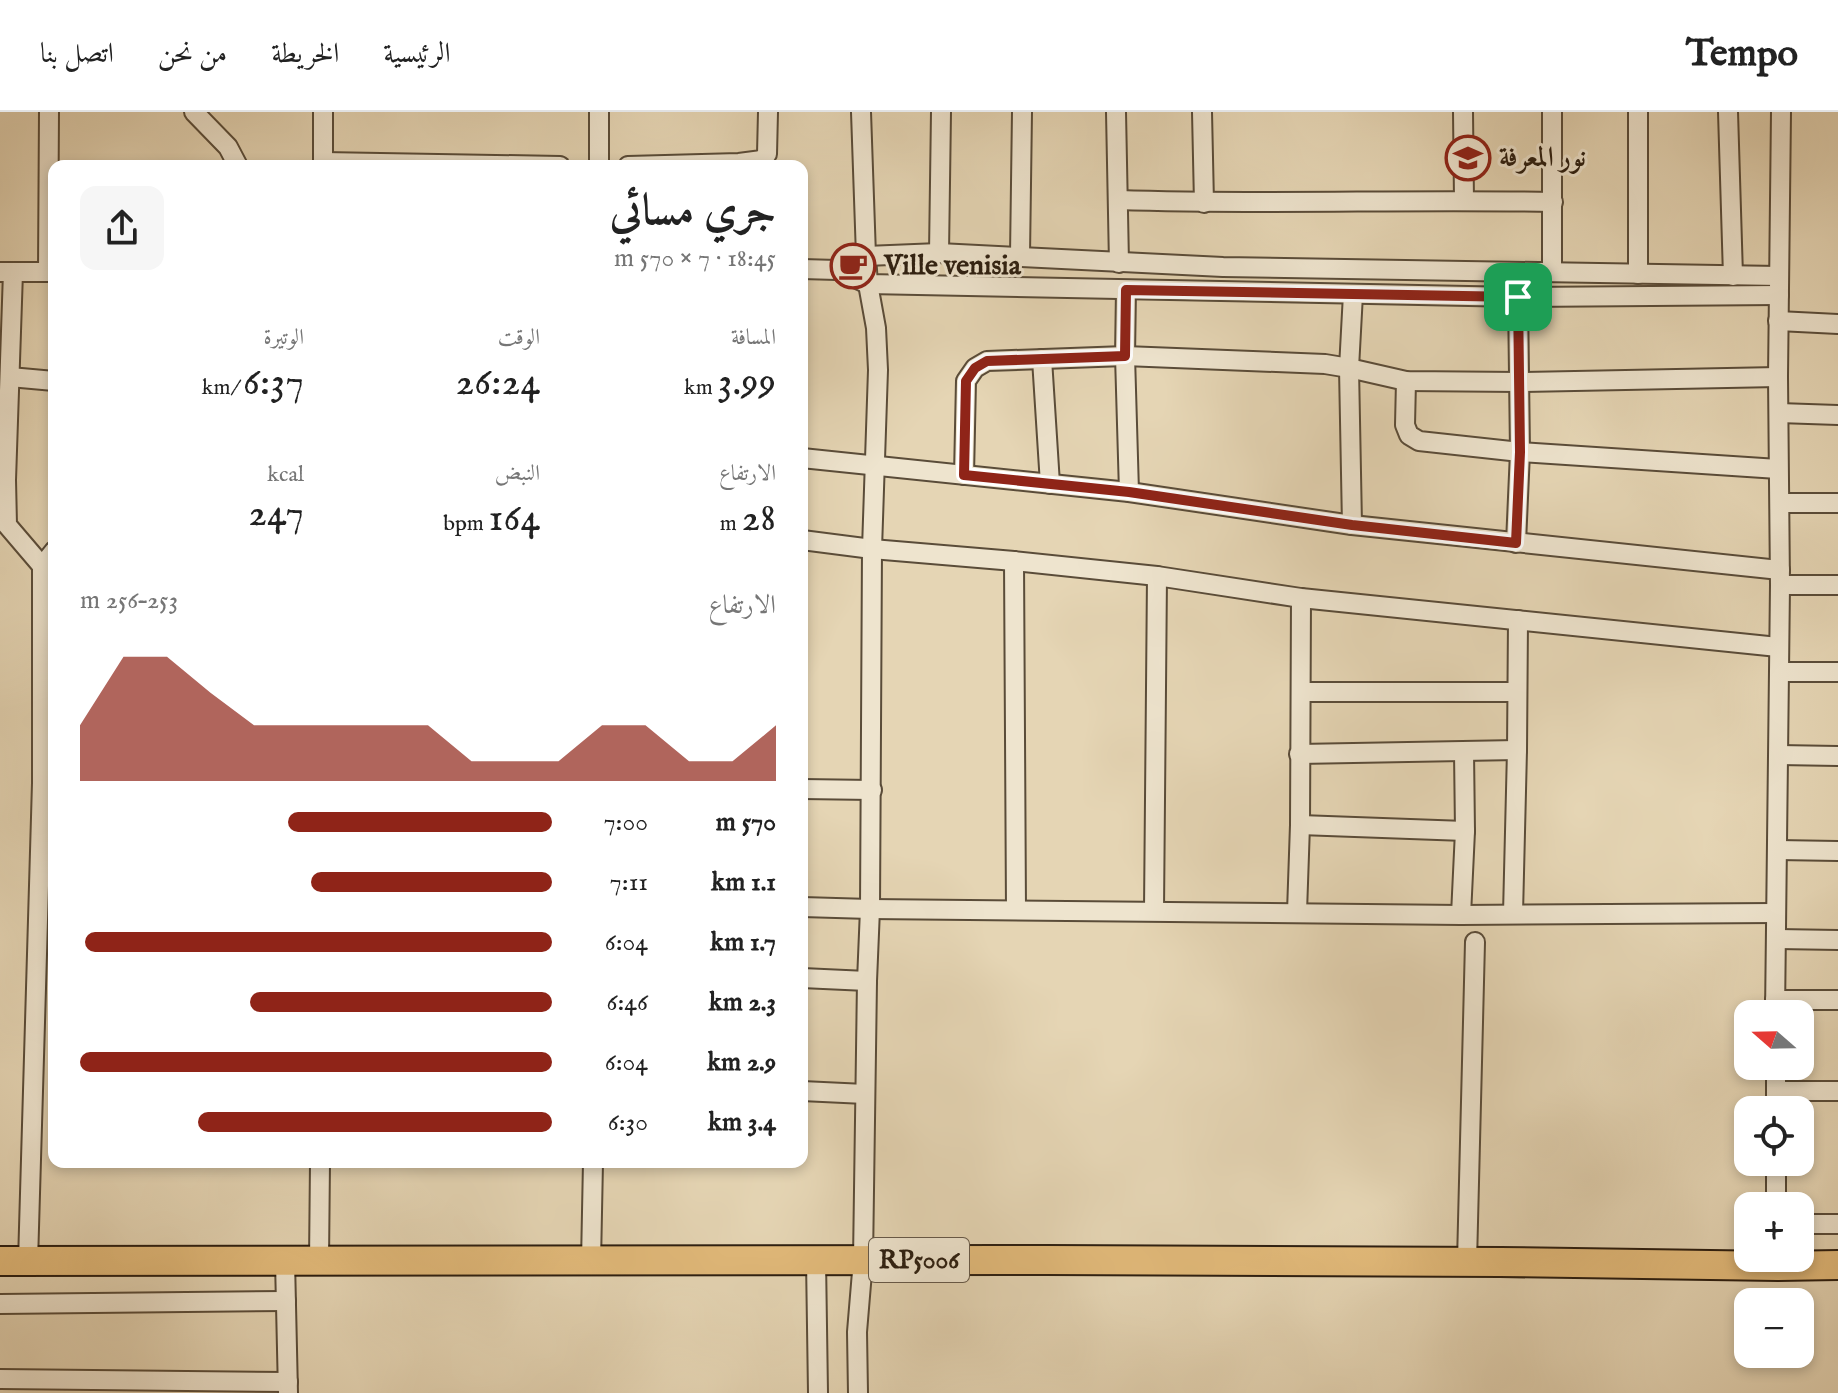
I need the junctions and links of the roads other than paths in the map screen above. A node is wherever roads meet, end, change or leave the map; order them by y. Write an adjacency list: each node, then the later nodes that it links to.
1 (49, 112): 16 (street)
2 (194, 112): 17 (street)
3 (323, 112): 18 (street)
4 (599, 112): 19 (street)
5 (768, 112): 20 (street)
6 (861, 112): 27 (street)
7 (941, 112): 25 (street)
8 (1022, 112): 26 (street)
9 (1116, 112): 21 (street)
10 (1202, 112): 24 (street)
11 (1463, 112): 22 (street)
12 (1552, 112): 23 (street)
13 (1638, 112): 34 (street)
14 (1728, 112): 35 (street)
15 (1781, 112): 37 (street)
16 (50, 160)
17 (235, 160)
18 (323, 160)
19 (599, 160)
20 (762, 160)
21 (1119, 200): 24 (street); 28 (street)
22 (1464, 200): 23 (street); 24 (street)
23 (1553, 202): 33 (street)
24 (1204, 203)
25 (939, 253): 26 (street); 27 (street)
26 (1020, 255): 28 (street)
27 (866, 256): 30 (street); 36 (street)
28 (1119, 263): 33 (street)
29 (808, 269): 30 (street)
30 (837, 270): 36 (street)
31 (6, 272): 32 (street); 46 (street)
32 (48, 272)
33 (1552, 272): 34 (street)
34 (1638, 274): 35 (street)
35 (1733, 276): 37 (street)
36 (868, 284): 38 (street); 56 (street)
37 (1779, 286): 40 (street); 41 (street)
38 (1126, 290): 39 (street); 43 (street)
39 (1353, 294): 40 (street); 45 (street)
40 (1518, 297): 50 (street)
41 (1778, 321): 42 (street); 47 (street)
42 (1838, 324)
43 (1125, 356): 44 (street); 45 (street); 60 (street)
44 (1042, 359): 58 (street); 59 (street)
45 (1349, 368): 49 (street); 63 (street)
46 (10, 377): 48 (street); 51 (street)
47 (1778, 377): 50 (street); 52 (street)
48 (48, 380)
49 (1406, 381): 50 (street); 54 (street)
50 (1519, 382): 54 (street)
51 (4, 408): 69 (street)
52 (1779, 413): 53 (street); 57 (street)
53 (1838, 415)
54 (1520, 452): 57 (street); 65 (street)
55 (808, 459): 56 (street)
56 (874, 466): 58 (street); 66 (street)
57 (1778, 469): 61 (street)
58 (964, 475): 59 (street)
59 (1050, 484): 60 (street)
60 (1129, 492): 63 (street)
61 (1780, 503): 62 (street); 71 (street)
62 (1838, 503)
63 (1352, 525): 65 (street)
64 (808, 541): 66 (street)
65 (1516, 543): 71 (street)
66 (872, 549): 68 (street); 87 (street)
67 (48, 558): 69 (street)
68 (1014, 561): 70 (street); 95 (street)
69 (42, 566): 85 (street)
70 (1157, 576): 73 (street); 96 (street)
71 (1780, 577): 72 (street); 75 (street)
72 (1838, 585)
73 (1301, 598): 74 (street); 78 (street)
74 (1518, 620): 75 (street); 79 (street)
75 (1778, 647): 76 (street)
76 (1780, 672): 77 (street); 83 (street)
77 (1838, 672)
78 (1301, 692): 79 (street); 82 (street)
79 (1517, 692): 80 (street)
80 (1517, 750): 81 (street); 99 (street)
81 (1464, 752): 82 (street); 89 (street)
82 (1299, 754): 88 (street)
83 (1779, 755): 84 (street); 90 (street)
84 (1838, 756)
85 (48, 784): 92 (street)
86 (808, 789): 87 (street)
87 (872, 790): 94 (street)
88 (1300, 825): 89 (street); 97 (street)
89 (1465, 831): 100 (street)
90 (1777, 850): 91 (street); 98 (street)
91 (1838, 851)
92 (46, 903): 104 (street)
93 (808, 907): 94 (street)
94 (870, 909): 95 (street); 106 (street)
95 (1016, 910): 96 (street)
96 (1154, 911): 97 (street)
97 (1297, 912): 100 (street)
98 (1776, 913): 99 (street); 101 (street)
99 (1513, 914): 100 (street)
100 (1461, 915)
101 (1777, 939): 102 (street); 107 (street)
102 (1838, 940)
103 (1475, 942): 128 (street)
104 (46, 972): 111 (street)
105 (808, 978): 106 (street)
106 (867, 981): 116 (street)
107 (1775, 1000)
108 (1838, 1000): 109 (street)
109 (1814, 1003)
110 (1777, 1080): 114 (street)
111 (34, 1087): 112 (street); 124 (street)
112 (48, 1087)
113 (808, 1091): 116 (street)
114 (1777, 1091): 115 (street); 117 (street)
115 (1838, 1091)
116 (865, 1094): 123 (street)
117 (1777, 1096)
118 (320, 1168): 126 (street)
119 (593, 1168): 127 (street)
120 (1814, 1224): 121 (street)
121 (1838, 1224)
122 (816, 1260): 123 (main road, RP5006); 127 (main road, RP5006); 139 (street)
123 (863, 1260): 128 (main road, RP5006); 140 (street)
124 (14, 1261): 125 (main road, RP5006)
125 (285, 1261): 126 (main road, RP5006); 132 (street)
126 (319, 1261): 127 (main road, RP5006)
127 (591, 1262)
128 (1467, 1262): 129 (main road, RP5006)
129 (1734, 1262)
130 (1814, 1264): 131 (main road, RP5006)
131 (1838, 1265)
132 (286, 1301): 133 (street); 138 (street)
133 (0, 1304)
134 (0, 1379): 135 (street)
135 (68, 1386): 136 (street)
136 (134, 1386): 137 (street)
137 (213, 1387): 138 (street)
138 (288, 1388)
139 (818, 1393)
140 (858, 1393)

